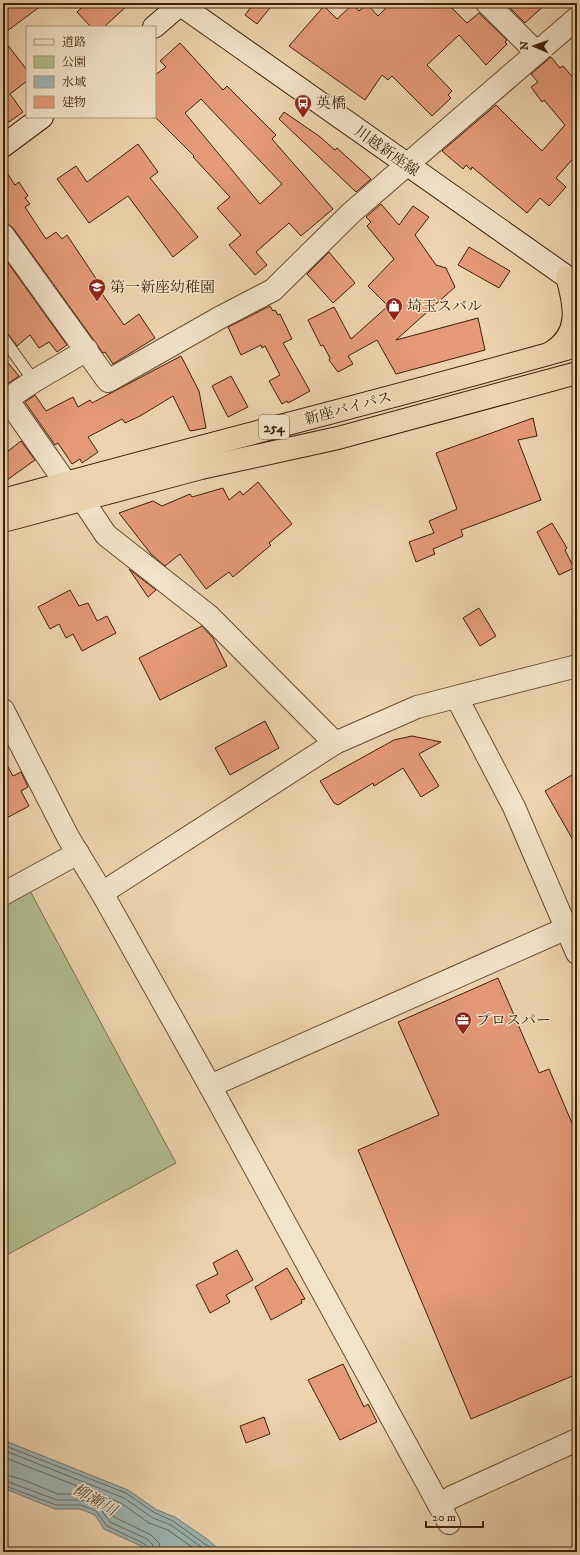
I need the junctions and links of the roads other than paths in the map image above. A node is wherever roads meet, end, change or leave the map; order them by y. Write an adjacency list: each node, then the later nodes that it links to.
1 (487, 3): 5 (street)
2 (180, 4): 4 (street); 8 (street, 川越新座線)
3 (576, 22): 5 (street)
4 (155, 26)
5 (536, 52): 8 (street)
6 (41, 118): 7 (street)
7 (3, 146)
8 (406, 164): 10 (street, 川越新座線); 13 (street)
9 (3, 235): 13 (street)
10 (572, 281): 14 (highway)
11 (3, 338): 16 (lane)
12 (577, 346): 14 (highway, 新座バイパス / 254)
13 (87, 350): 16 (street)
14 (546, 355): 17 (highway, 新座バイパス / 254)
15 (577, 373): 18 (highway, 新座バイパス / 254)
16 (34, 381): 17 (street)
17 (66, 483): 19 (highway, 新座バイパス / 254)
18 (82, 498): 20 (highway, 新座バイパス / 254); 24 (street)
19 (3, 500)
20 (3, 521)
21 (577, 666): 22 (street)
22 (457, 698): 24 (street); 28 (street)
23 (3, 710): 25 (street)
24 (335, 743): 26 (street)
25 (78, 853): 26 (street); 27 (street)
26 (102, 893): 30 (street)
27 (3, 894)
28 (567, 928): 29 (street); 30 (street)
29 (577, 953)
30 (210, 1086): 31 (street)
31 (577, 1440)

